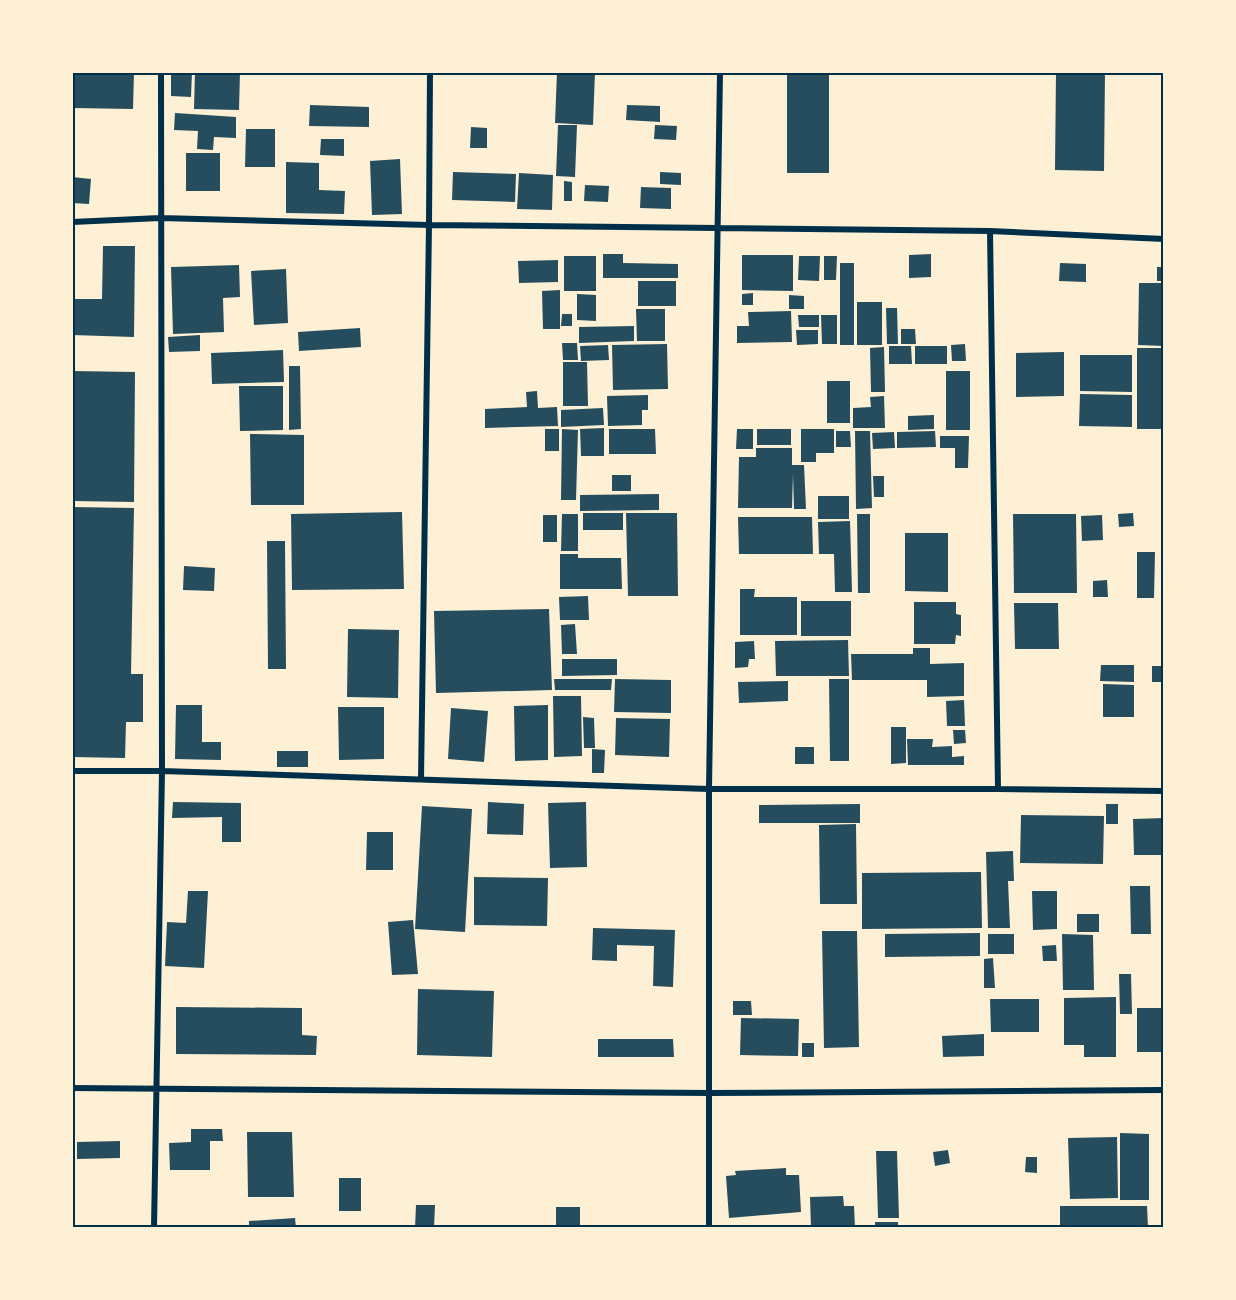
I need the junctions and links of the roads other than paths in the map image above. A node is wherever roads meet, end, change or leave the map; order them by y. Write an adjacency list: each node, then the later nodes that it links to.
1 (161, 72): 4 (street)
2 (430, 72): 6 (street)
3 (720, 72): 7 (street)
4 (160, 218): 5 (street); 6 (street); 11 (street)
5 (72, 222)
6 (429, 225): 7 (street); 12 (street)
7 (717, 228): 8 (street); 13 (street)
8 (990, 231): 9 (street); 14 (street)
9 (1164, 239)
10 (72, 771): 11 (street)
11 (162, 771): 12 (street); 17 (street)
12 (421, 779): 13 (street)
13 (709, 789): 14 (street); 19 (street)
14 (998, 789): 15 (street)
15 (1164, 792)
16 (72, 1088): 17 (street)
17 (156, 1088): 19 (street); 20 (street)
18 (1164, 1090): 19 (street)
19 (709, 1093): 21 (street)
20 (153, 1228)
21 (709, 1228)

